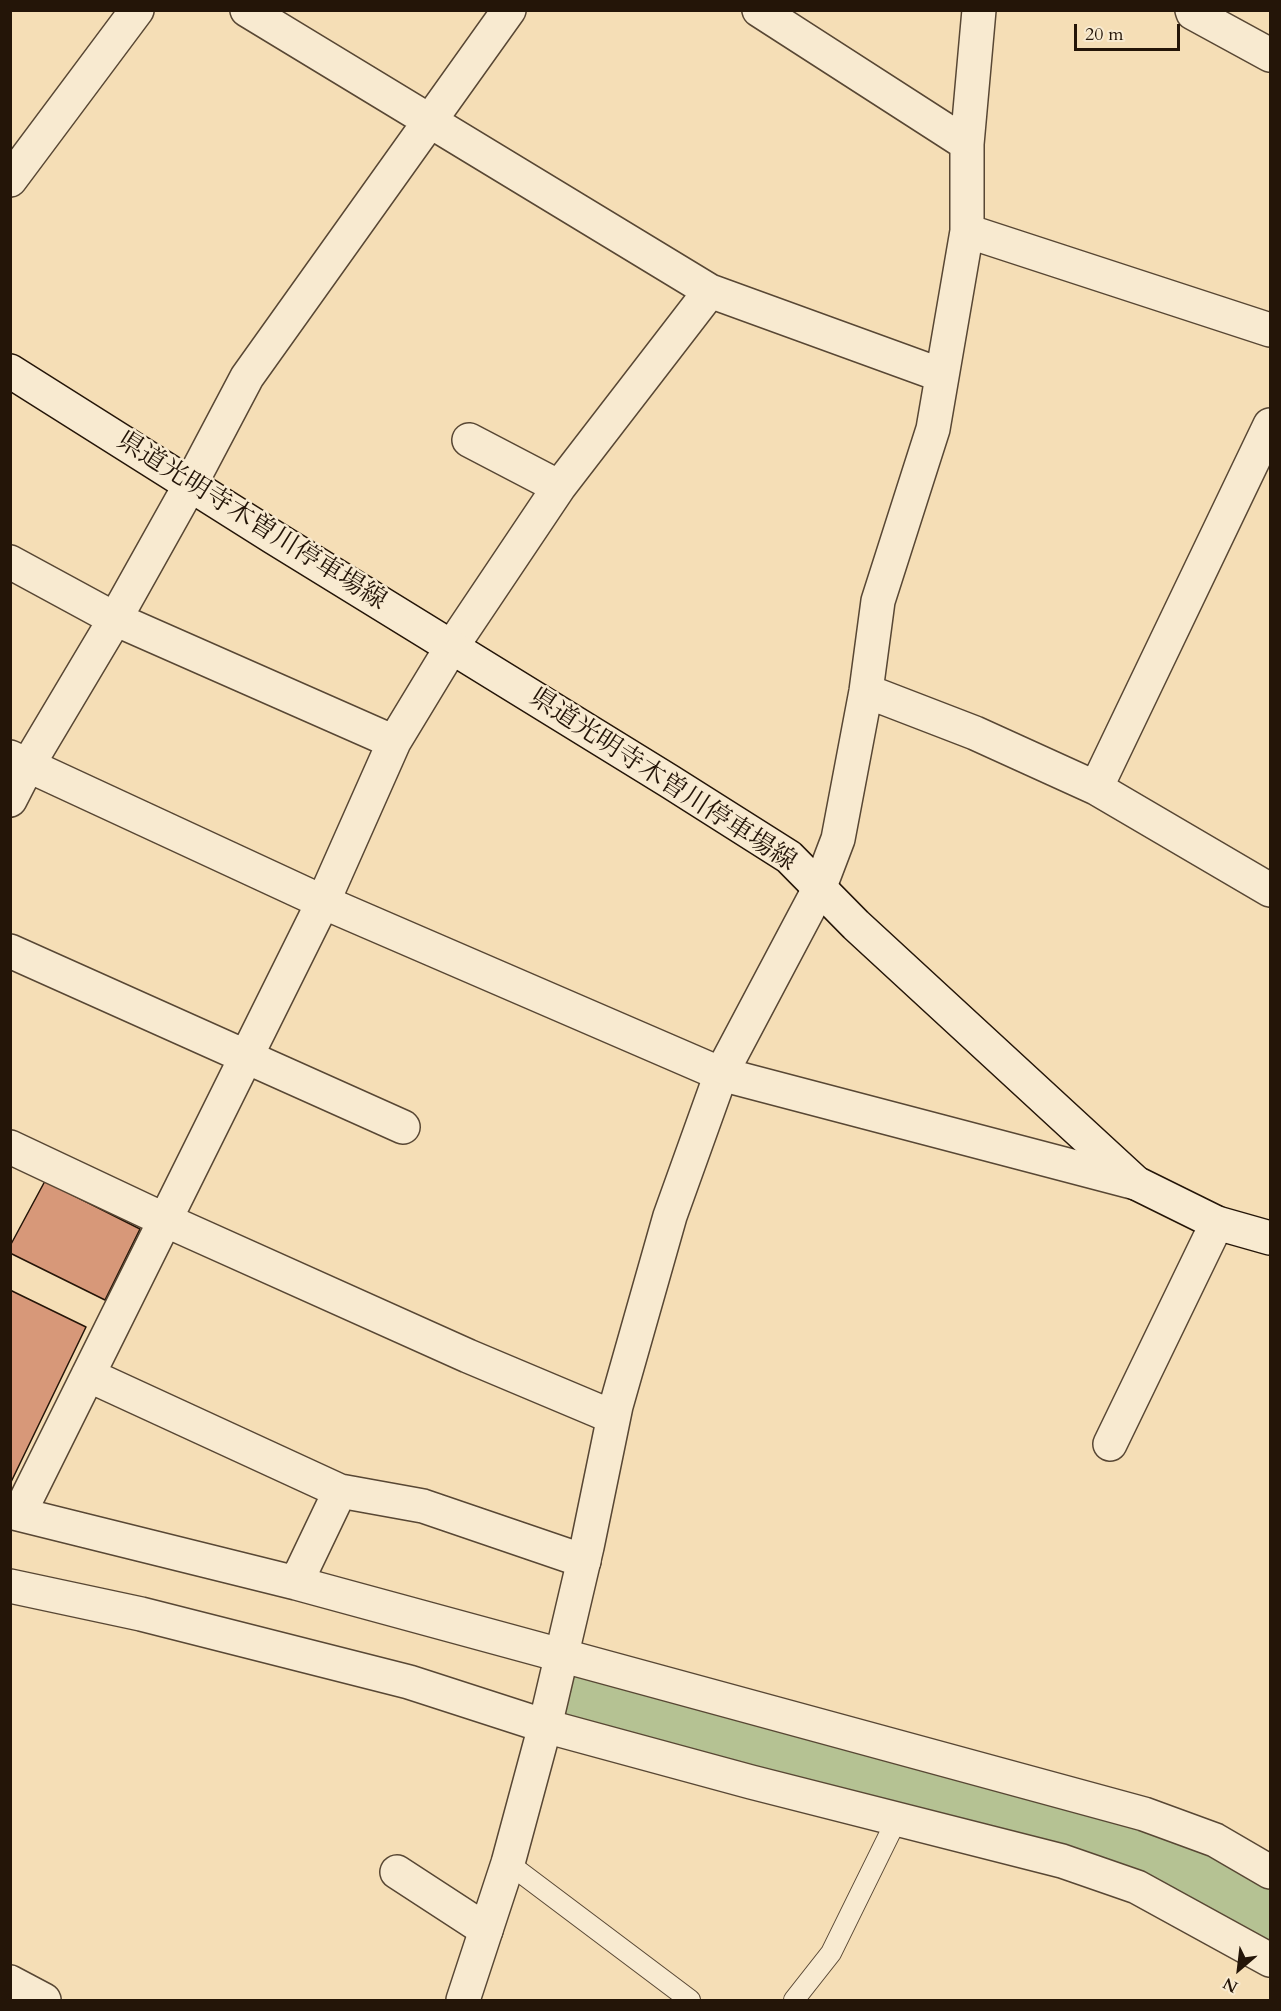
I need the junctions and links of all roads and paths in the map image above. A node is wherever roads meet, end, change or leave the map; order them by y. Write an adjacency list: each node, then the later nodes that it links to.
1 (137, 10): 10 (street)
2 (247, 10): 8 (street)
3 (509, 10): 8 (street)
4 (759, 10): 9 (street)
5 (979, 10): 9 (street)
6 (1192, 10): 7 (street)
7 (1270, 55)
8 (429, 122): 12 (street); 19 (street)
9 (967, 144): 11 (street)
10 (10, 180)
11 (967, 231): 13 (street); 15 (street)
12 (710, 291): 15 (street); 20 (street)
13 (1270, 330)
14 (10, 371): 19 (street, 県道光明寺木曽川停車場線)
15 (941, 375): 24 (street)
16 (1270, 425): 18 (street)
17 (469, 440): 20 (street)
18 (1263, 461): 27 (street)
19 (190, 485): 22 (street); 23 (street, 県道光明寺木曽川停車場線)
20 (559, 487): 23 (street)
21 (10, 562): 22 (street)
22 (115, 619): 25 (street); 26 (street)
23 (451, 648): 25 (street); 29 (street, 県道光明寺木曽川停車場線)
24 (866, 691): 27 (street); 29 (street)
25 (394, 742): 31 (street)
26 (19, 761): 28 (street); 31 (street)
27 (1096, 788): 30 (street)
28 (10, 800)
29 (819, 889): 34 (street); 37 (street, 県道光明寺木曽川停車場線)
30 (1270, 890)
31 (323, 902): 33 (street); 34 (street)
32 (10, 951): 33 (street)
33 (245, 1058): 35 (street); 38 (street)
34 (721, 1074): 37 (street); 42 (street)
35 (403, 1127)
36 (10, 1147): 38 (street)
37 (1136, 1183): 39 (street, 県道光明寺木曽川停車場線)
38 (165, 1220): 41 (street); 42 (street)
39 (1217, 1223): 40 (street, 県道光明寺木曽川停車場線); 43 (street)
40 (1270, 1238)
41 (88, 1375): 44 (street); 45 (street)
42 (613, 1417): 46 (street)
43 (1110, 1444)
44 (340, 1491): 46 (street); 47 (street)
45 (15, 1513): 47 (street)
46 (584, 1562): 49 (street)
47 (296, 1583): 49 (street)
48 (10, 1586): 50 (street)
49 (562, 1655): 50 (street); 54 (street)
50 (545, 1726): 51 (street); 52 (street)
51 (897, 1819): 56 (street); 61 (lane)
52 (508, 1863): 55 (street); 60 (lane)
53 (397, 1872): 55 (street)
54 (1270, 1872)
55 (486, 1930): 59 (street)
56 (1270, 1960)
57 (10, 1982): 58 (street)
58 (44, 2001)
59 (463, 2001)
60 (690, 2001)
61 (794, 2001)

